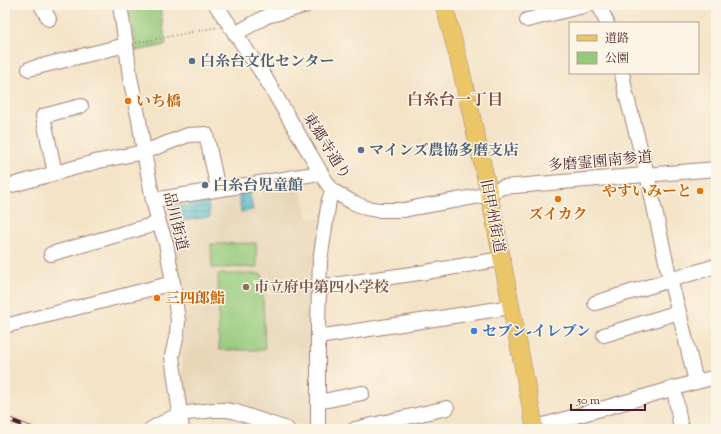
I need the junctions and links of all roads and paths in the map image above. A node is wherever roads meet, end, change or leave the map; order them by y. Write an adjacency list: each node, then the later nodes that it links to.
1 (41, 5): 8 (street)
2 (120, 5): 12 (street, 品川街道)
3 (216, 5): 11 (street, 東郷寺通り)
4 (307, 5): 11 (street)
5 (444, 5): 24 (main road, 旧甲州街道)
6 (587, 5): 9 (street)
7 (599, 5): 10 (street)
8 (49, 20)
9 (527, 20)
10 (607, 22)
11 (232, 30): 12 (path); 19 (street, 東郷寺通り)
12 (126, 45): 13 (street); 16 (street, 品川街道)
13 (29, 69)
14 (622, 74): 20 (street)
15 (81, 106): 18 (street)
16 (144, 152): 18 (street); 22 (street); 25 (street, 品川街道)
17 (716, 169): 20 (street, 多磨霊園南参道)
18 (55, 173): 21 (street)
19 (320, 173): 22 (street); 23 (street, 東郷寺通り)
20 (647, 174): 24 (street, 多磨霊園南参道); 30 (street)
21 (5, 187)
22 (218, 189): 25 (street)
23 (333, 191): 24 (street, 東郷寺通り); 32 (street)
24 (489, 193): 28 (main road, 旧甲州街道)
25 (153, 200): 26 (street, 品川街道)
26 (159, 223): 27 (street); 31 (street, 品川街道)
27 (51, 254)
28 (501, 259): 32 (street); 34 (main road, 旧甲州街道)
29 (716, 266): 30 (street)
30 (670, 280): 33 (street); 35 (street)
31 (173, 283): 36 (street); 45 (street, 品川街道)
32 (319, 287): 38 (street)
33 (595, 303)
34 (511, 307): 38 (street); 51 (main road, 旧甲州街道)
35 (679, 312): 37 (street); 40 (street)
36 (5, 326)
37 (604, 335)
38 (318, 337): 43 (street)
39 (716, 377): 40 (street)
40 (696, 382): 41 (street)
41 (674, 388): 51 (street); 52 (street)
42 (362, 393): 43 (street)
43 (318, 402): 49 (street)
44 (447, 408): 50 (street)
45 (179, 414): 46 (street); 47 (street, 品川街道); 48 (street)
46 (151, 429)
47 (182, 429)
48 (288, 429)
49 (318, 429)
50 (355, 429)
51 (534, 429)
52 (681, 429)

